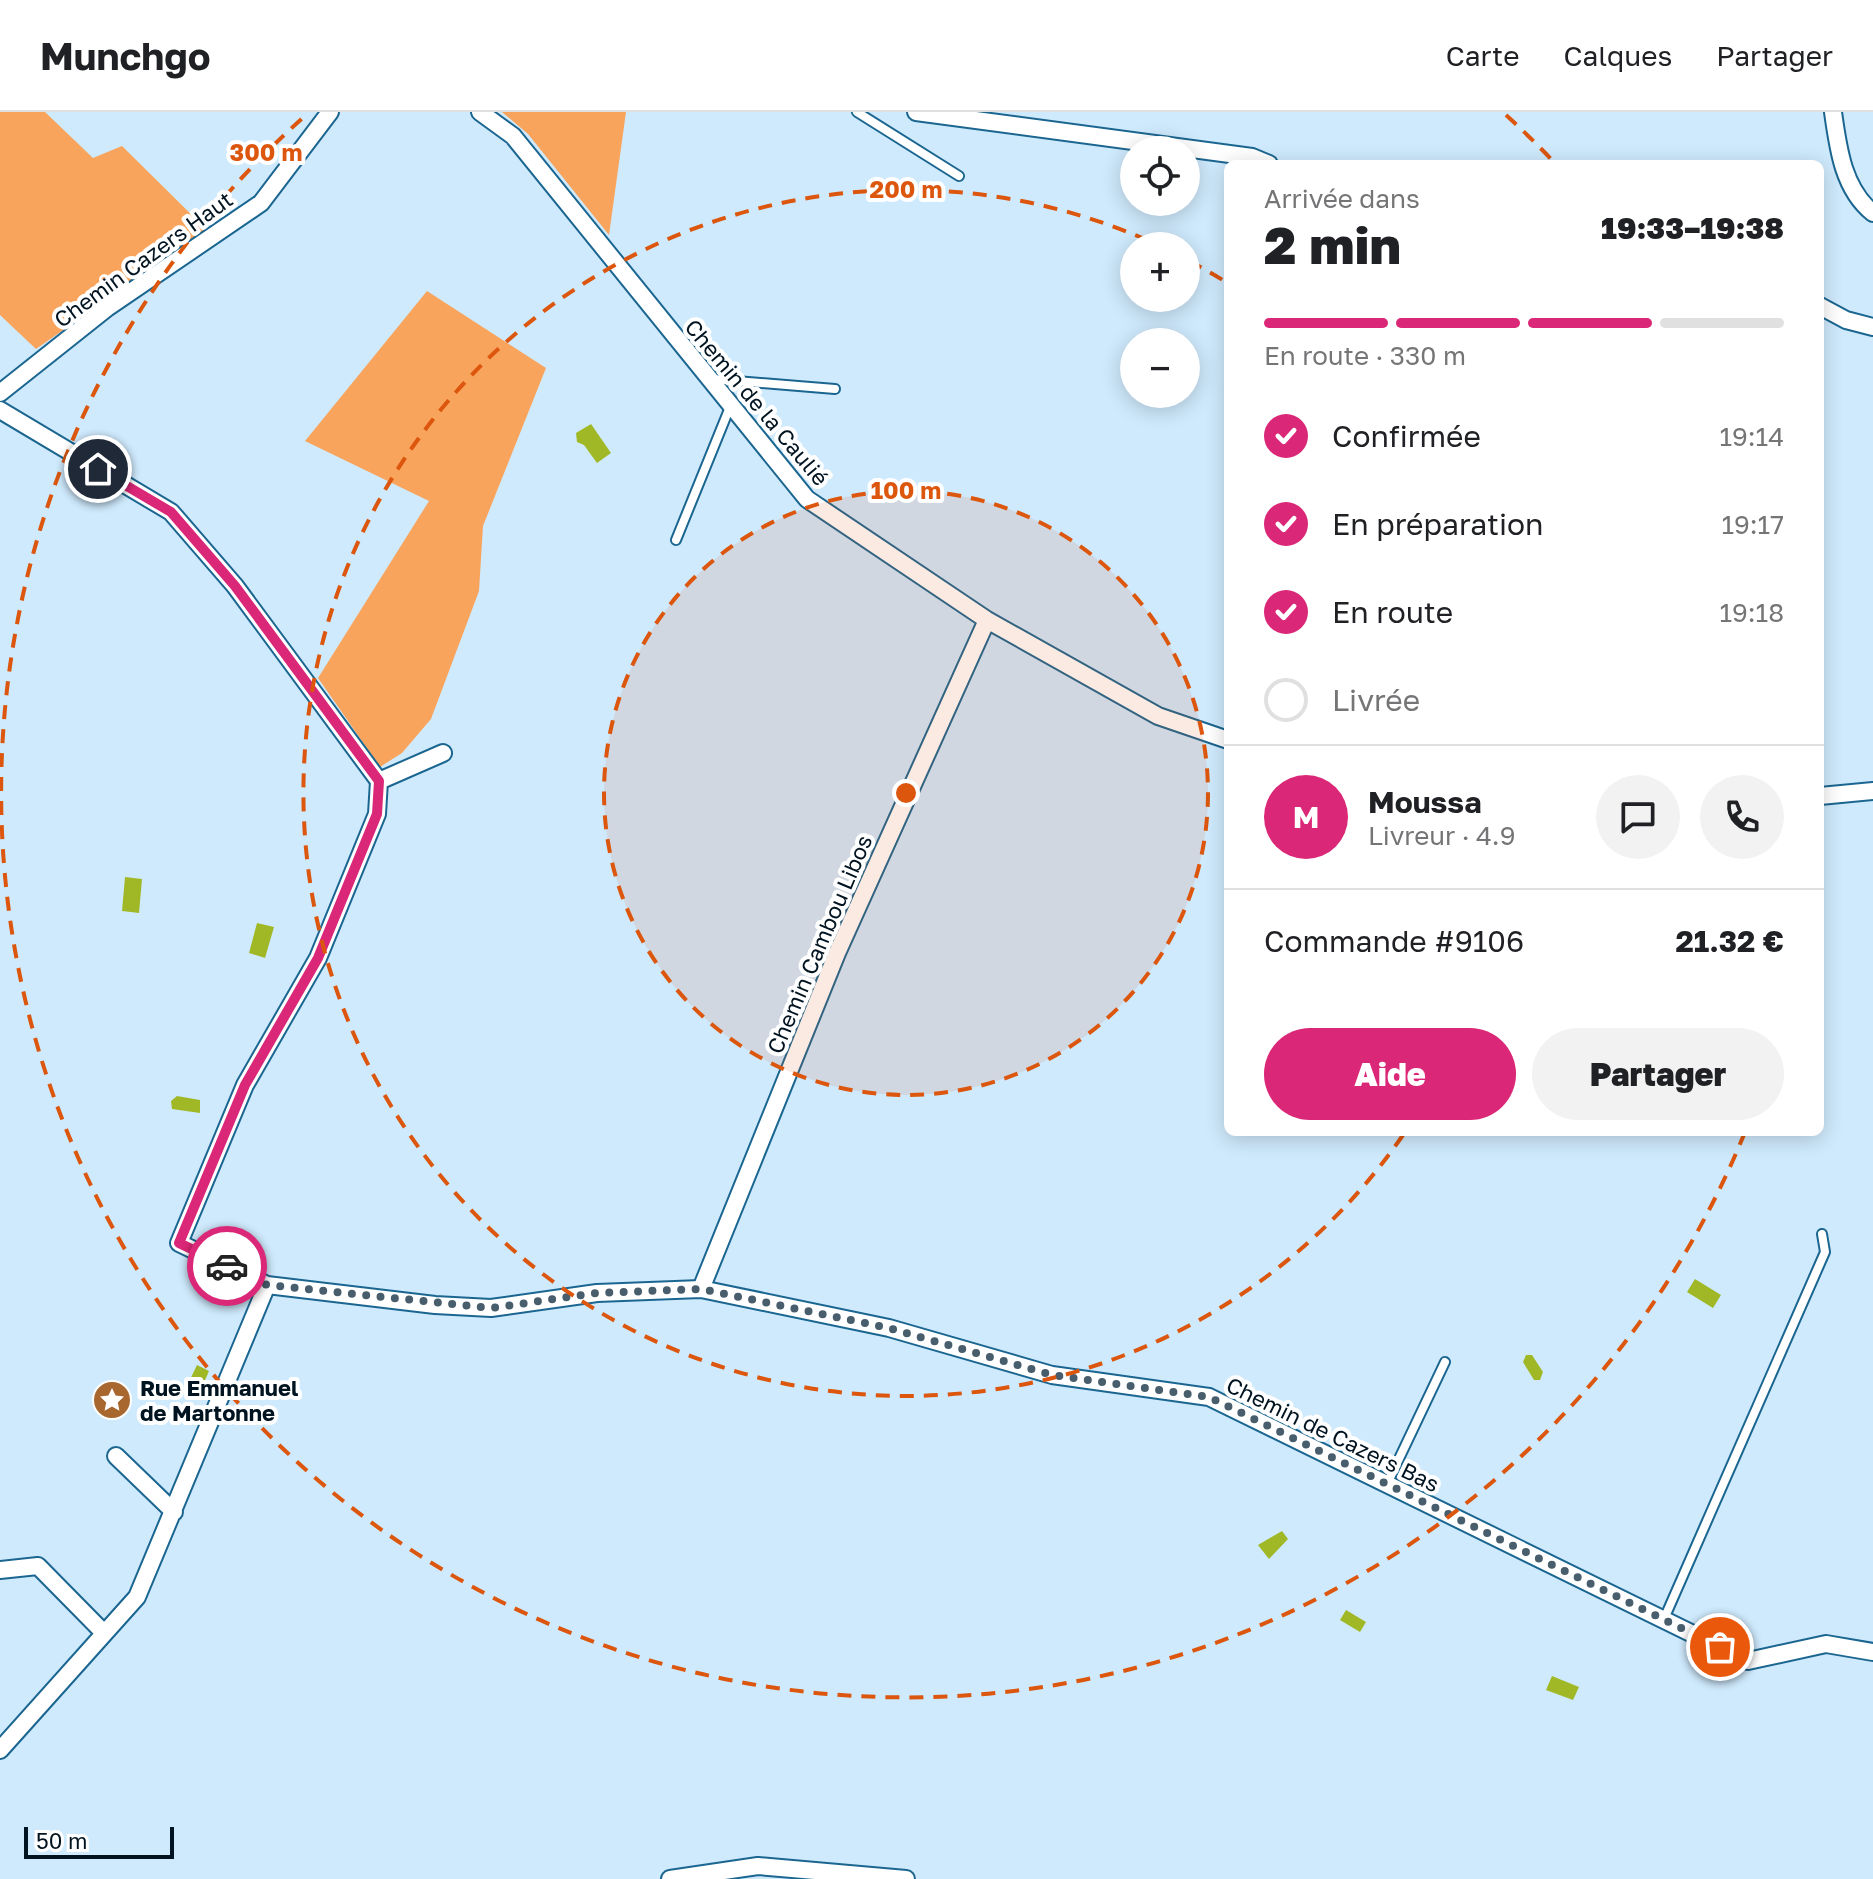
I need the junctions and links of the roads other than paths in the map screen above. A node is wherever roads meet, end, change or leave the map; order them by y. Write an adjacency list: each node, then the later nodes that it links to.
1 (330, 112): 13 (street, Chemin Cazers Haut)
2 (480, 112): 11 (street, Chemin de la Caulié)
3 (857, 112): 7 (lane)
4 (916, 112): 6 (street)
5 (1833, 112): 8 (street)
6 (1259, 160)
7 (959, 176)
8 (1873, 213)
9 (1824, 308): 10 (street)
10 (1873, 327)
11 (707, 379): 12 (lane); 14 (street, Chemin de la Caulié)
12 (835, 389)
13 (0, 393)
14 (730, 407): 16 (lane); 17 (street, Chemin de la Caulié)
15 (0, 410): 20 (street)
16 (676, 540)
17 (987, 620): 18 (street, Chemin de la Caulié); 25 (street, Chemin Cambou Libos)
18 (1224, 739)
19 (443, 753): 20 (street)
20 (379, 781): 24 (street, Chemin de Cazers Bas)
21 (1873, 791): 22 (street)
22 (1824, 796)
23 (1822, 1234): 31 (lane)
24 (267, 1285): 25 (street, Chemin de Cazers Bas); 29 (street)
25 (701, 1289): 28 (street, Chemin de Cazers Bas)
26 (1445, 1362): 28 (lane)
27 (116, 1456): 29 (street)
28 (1386, 1485): 31 (street, Chemin de Cazers Bas)
29 (174, 1512): 32 (street)
30 (0, 1570): 32 (street)
31 (1663, 1620): 33 (street, Chemin de Cazers Bas)
32 (104, 1633): 34 (street)
33 (1873, 1652)
34 (0, 1750)
35 (670, 1879): 36 (street)
36 (906, 1879)

